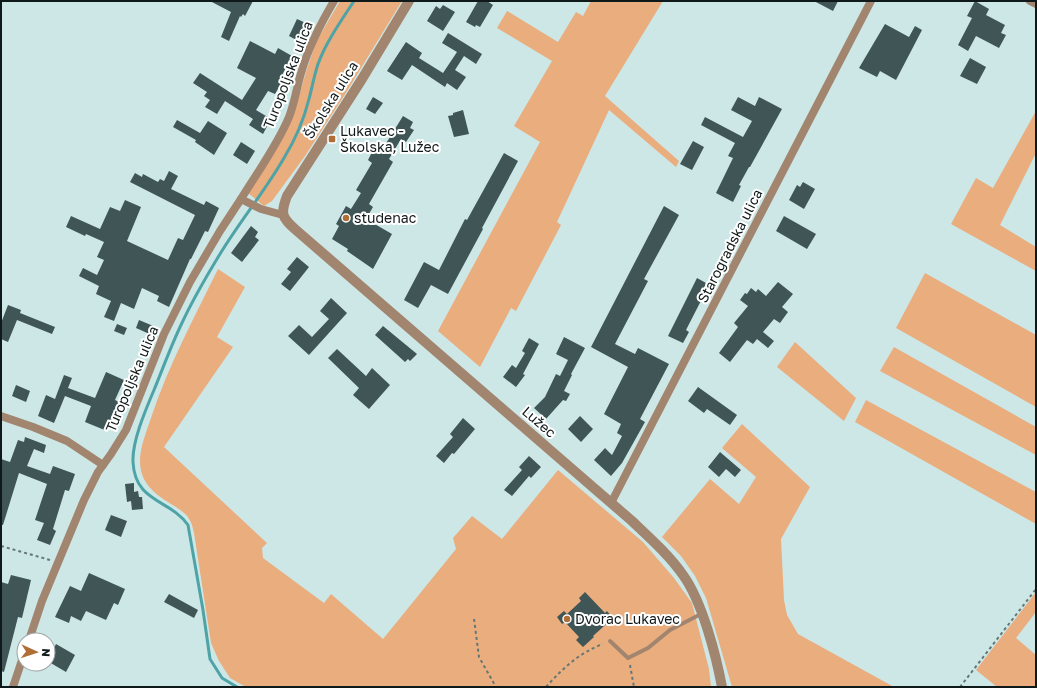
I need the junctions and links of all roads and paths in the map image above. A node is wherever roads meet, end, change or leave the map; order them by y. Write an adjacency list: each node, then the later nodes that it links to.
1 (334, 1): 6 (street, Turopoljska ulica)
2 (409, 1): 7 (street, Školska ulica)
3 (871, 1): 10 (street, Starogradska ulica)
4 (1030, 1): 5 (street)
5 (1036, 4)
6 (244, 201): 7 (street); 9 (street, Turopoljska ulica)
7 (283, 215): 10 (street, Lužec)
8 (1, 416): 9 (street)
9 (103, 464): 12 (street, Turopoljska ulica)
10 (611, 503): 14 (street, Lužec)
11 (1, 546): 12 (path)
12 (59, 562): 16 (street, Turopoljska ulica)
13 (1036, 589): 25 (path)
14 (702, 614): 18 (lane); 24 (street, Lužec)
15 (474, 620): 21 (path)
16 (32, 632)
17 (610, 641): 18 (lane); 22 (path)
18 (628, 658): 23 (path)
19 (18, 672): 20 (street)
20 (13, 687)
21 (496, 687)
22 (546, 687)
23 (634, 687)
24 (722, 687)
25 (960, 687)

